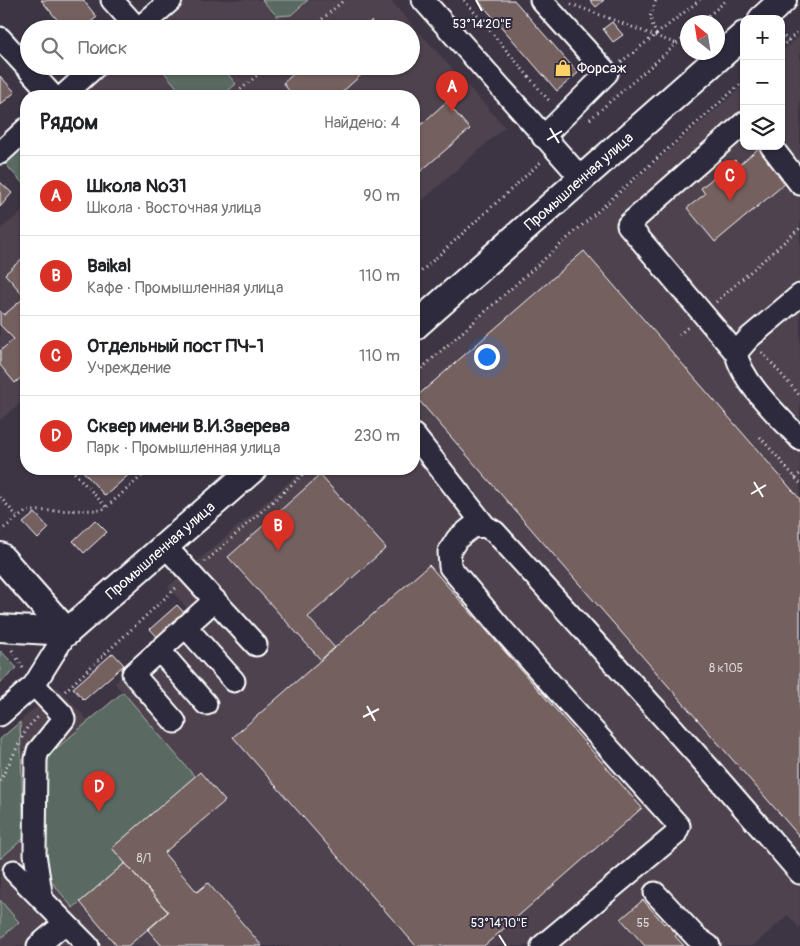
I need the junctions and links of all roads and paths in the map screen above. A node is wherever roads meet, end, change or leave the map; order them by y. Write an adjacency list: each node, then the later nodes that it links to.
1 (112, 0): 14 (street)
2 (344, 0): 16 (path)
3 (423, 0): 38 (street)
4 (464, 0): 35 (path)
5 (541, 0): 27 (street)
6 (656, 0): 18 (path)
7 (700, 0): 18 (path)
8 (727, 0): 12 (path)
9 (783, 0): 13 (main road)
10 (167, 1): 15 (street)
11 (569, 3): 18 (path)
12 (709, 15)
13 (766, 15)
14 (130, 20)
15 (147, 20)
16 (321, 20)
17 (800, 30): 23 (path)
18 (656, 36): 24 (path); 27 (path)
19 (0, 38): 26 (street)
20 (785, 38): 23 (path)
21 (740, 39): 41 (main road, Промышленная улица)
22 (680, 41): 24 (path)
23 (788, 41): 25 (path)
24 (677, 44): 35 (path)
25 (785, 44)
26 (20, 60)
27 (607, 73): 35 (street)
28 (34, 75): 32 (street)
29 (86, 75): 33 (street)
30 (258, 75): 34 (path)
31 (740, 84): 50 (path)
32 (48, 90)
33 (70, 90)
34 (241, 90)
35 (563, 117): 38 (street)
36 (740, 126): 46 (street)
37 (20, 135): 40 (street)
38 (548, 143): 41 (street); 44 (path)
39 (774, 150): 42 (street)
40 (0, 153)
41 (582, 179): 47 (main road, Промышленная улица)
42 (800, 184)
43 (800, 228): 46 (path)
44 (420, 272)
45 (797, 303): 49 (street)
46 (702, 314): 48 (path); 49 (street)
47 (420, 322)
48 (679, 335)
49 (736, 352): 52 (street)
50 (420, 370)
51 (760, 437): 59 (path)
52 (800, 439)
53 (420, 443): 64 (street)
54 (800, 474): 59 (path)
55 (76, 475): 62 (path)
56 (143, 475): 62 (path)
57 (246, 475): 66 (main road, Промышленная улица)
58 (302, 475): 68 (path)
59 (795, 478): 60 (path)
60 (800, 483)
61 (0, 497): 63 (path)
62 (106, 508): 63 (path)
63 (17, 516): 65 (path)
64 (485, 526): 82 (street); 89 (street)
65 (0, 531)
66 (166, 546): 68 (street); 72 (main road, Промышленная улица)
67 (0, 556): 72 (main road)
68 (191, 574): 69 (street); 77 (path)
69 (215, 600): 70 (street); 73 (street)
70 (185, 626): 74 (street); 75 (street)
71 (0, 628): 72 (main road)
72 (67, 632): 76 (street)
73 (256, 645)
74 (159, 650): 78 (street); 80 (street)
75 (234, 681)
76 (34, 685): 77 (street); 79 (street)
77 (52, 703): 81 (street)
78 (206, 704)
79 (0, 715)
80 (174, 722)
81 (35, 854): 83 (street); 85 (street)
82 (800, 873)
83 (7, 877): 85 (street)
84 (655, 893): 90 (street)
85 (42, 899): 86 (street)
86 (65, 923): 87 (street); 88 (street)
87 (38, 946)
88 (88, 946)
89 (542, 946)
90 (709, 946)

